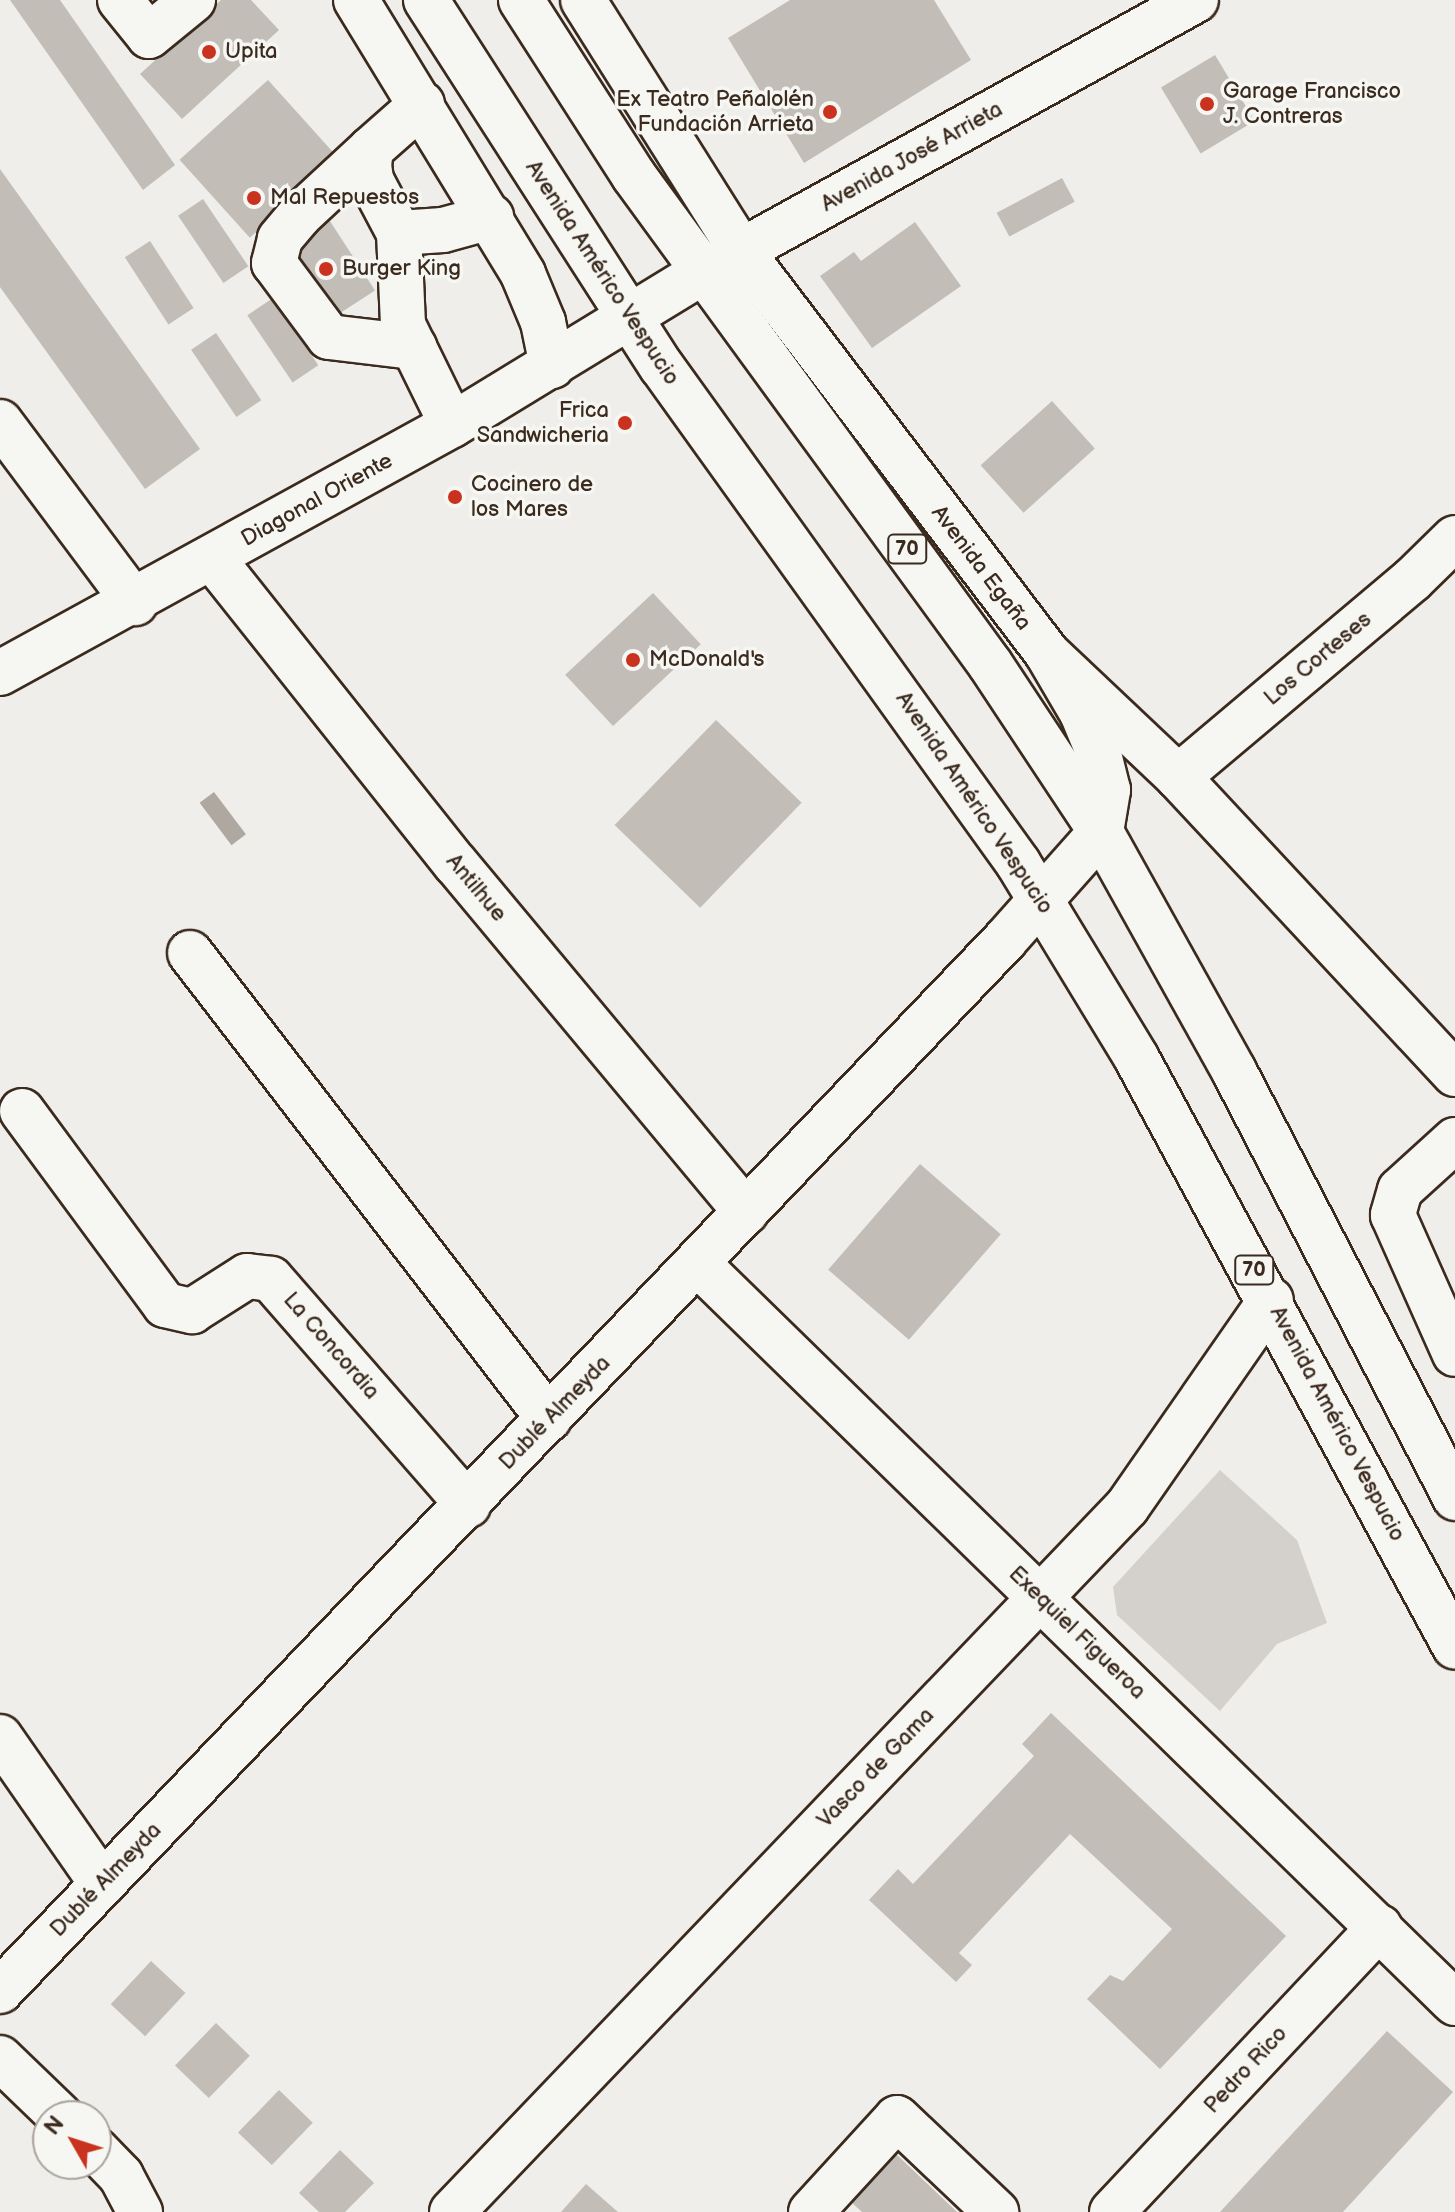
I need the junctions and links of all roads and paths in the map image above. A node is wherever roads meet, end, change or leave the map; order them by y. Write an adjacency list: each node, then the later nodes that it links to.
1 (120, 0): 2 (street)
2 (193, 0)
3 (356, 0): 8 (street)
4 (426, 0): 14 (street, Avenida Américo Vespucio / 70)
5 (521, 0): 13 (street, 70)
6 (583, 0): 12 (street, Avenida Egaña)
7 (1196, 0): 12 (street, Avenida José Arrieta)
8 (422, 104): 9 (street); 10 (street)
9 (371, 149): 11 (street); 15 (street)
10 (491, 217): 11 (street); 16 (street)
11 (399, 233): 15 (street)
12 (742, 252): 13 (street, Avenida José Arrieta); 22 (street, Avenida Egaña)
13 (703, 272): 14 (street, Avenida José Arrieta); 25 (street, 70)
14 (629, 318): 16 (street, Diagonal Oriente); 26 (street, Avenida Américo Vespucio / 70)
15 (414, 347): 18 (street)
16 (552, 366): 18 (street, Diagonal Oriente)
17 (0, 422): 21 (street)
18 (452, 425): 20 (street, Diagonal Oriente)
19 (1455, 538): 24 (street, Los Corteses)
20 (213, 559): 21 (street, Diagonal Oriente); 31 (street, Antilhue)
21 (135, 603): 23 (street, Diagonal Oriente)
22 (1047, 653): 24 (street, Avenida Egaña); 25 (street)
23 (0, 673)
24 (1178, 777): 28 (street, Avenida Egaña)
25 (1101, 832): 26 (street, Dublé Almeyda); 36 (street, 70)
26 (1041, 901): 31 (street, Dublé Almeyda); 33 (street, Avenida Américo Vespucio / 70)
27 (190, 953): 35 (street)
28 (1455, 1074)
29 (22, 1111): 37 (street, La Concordia)
30 (1455, 1140): 34 (street)
31 (746, 1212): 32 (street, Dublé Almeyda)
32 (698, 1264): 35 (street, Dublé Almeyda); 38 (street, Exequiel Figueroa)
33 (1271, 1300): 38 (street, Vasco de Gama); 39 (street, Avenida Américo Vespucio / 70)
34 (1455, 1354)
35 (549, 1419): 37 (street, Dublé Almeyda)
36 (1455, 1498)
37 (468, 1505): 41 (street, Dublé Almeyda)
38 (1040, 1597): 42 (street, Exequiel Figueroa); 49 (street, Vasco de Gama)
39 (1455, 1647)
40 (0, 1737): 41 (street)
41 (102, 1884): 43 (street, Dublé Almeyda)
42 (1380, 1927): 44 (street, Exequiel Figueroa); 52 (street, Pedro Rico)
43 (1, 1987)
44 (1455, 2003)
45 (0, 2058): 46 (street)
46 (43, 2100)
47 (112, 2167): 48 (street)
48 (140, 2212)
49 (452, 2212)
50 (811, 2212): 51 (street)
51 (996, 2212)
52 (1112, 2212)

